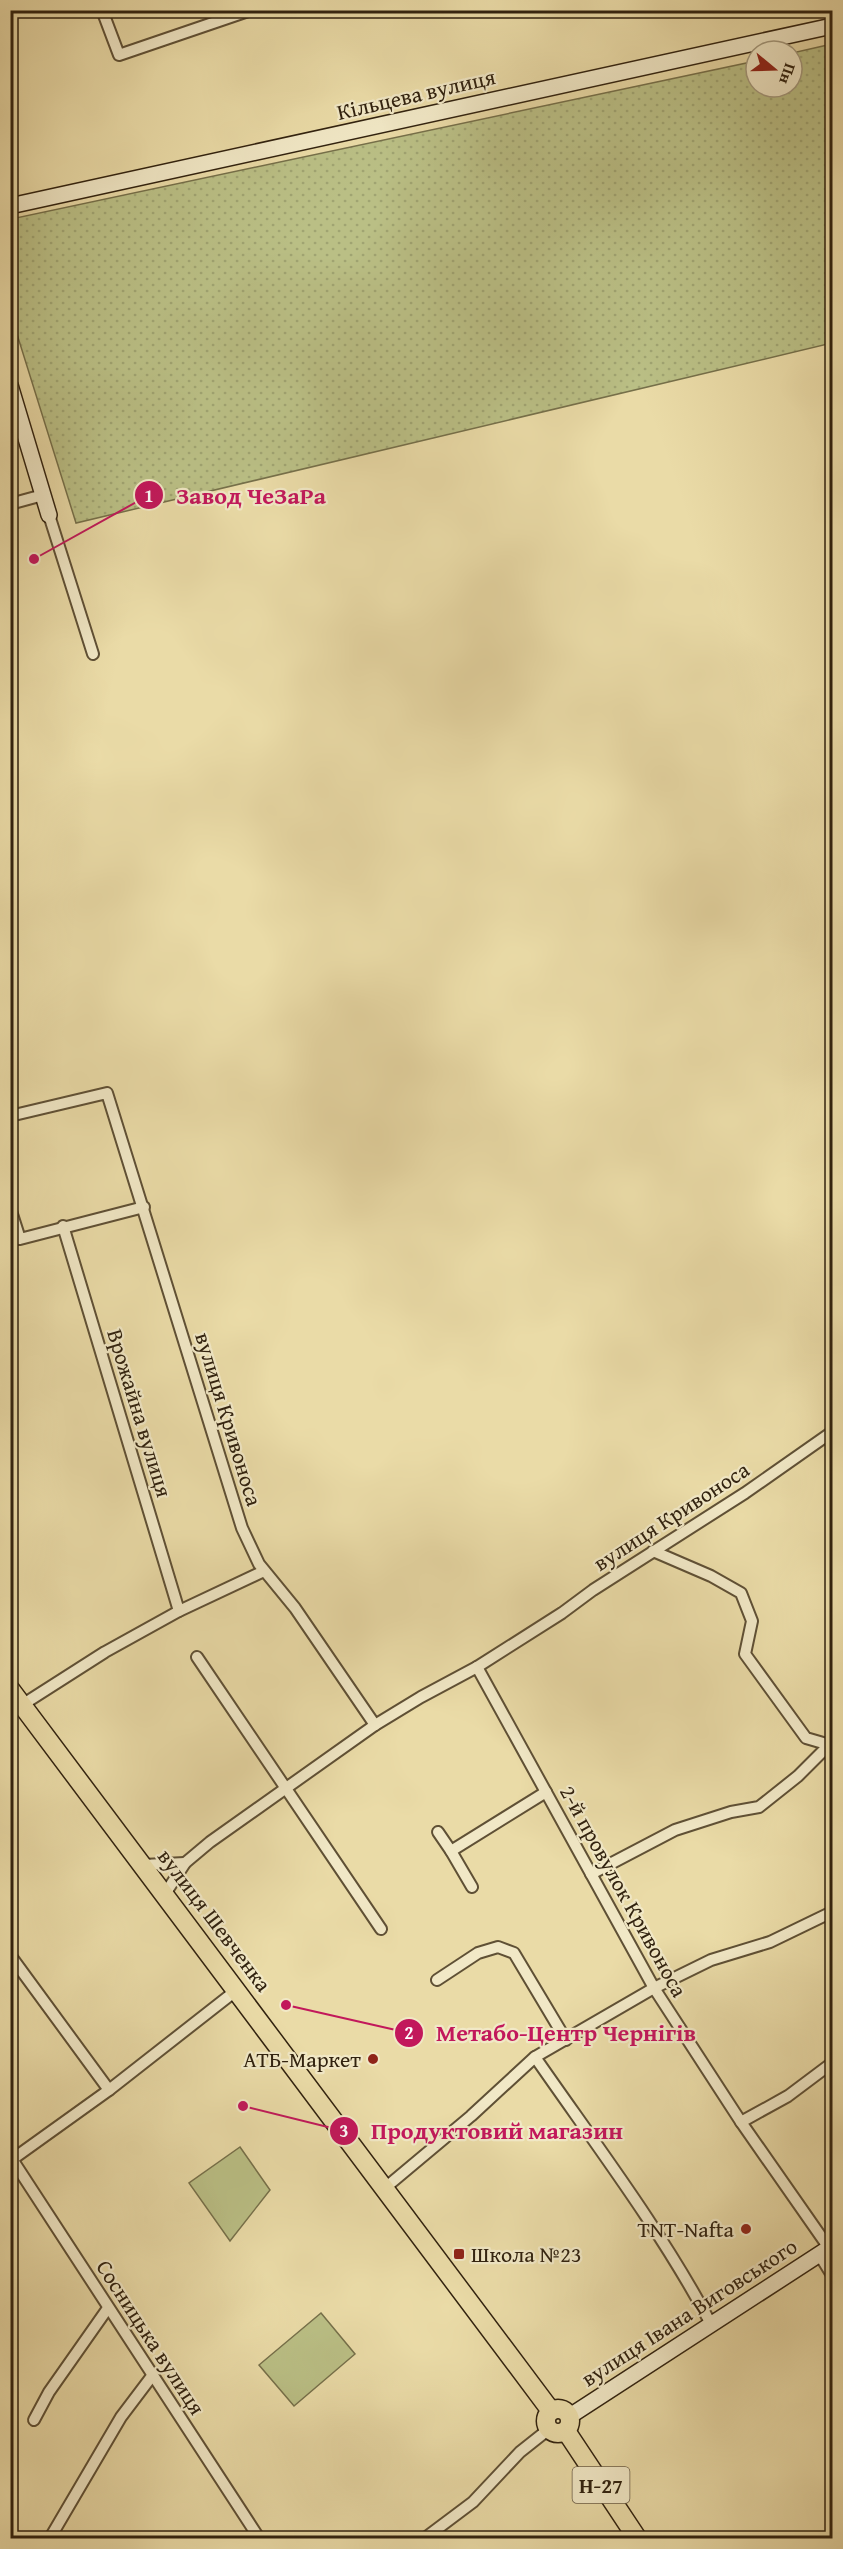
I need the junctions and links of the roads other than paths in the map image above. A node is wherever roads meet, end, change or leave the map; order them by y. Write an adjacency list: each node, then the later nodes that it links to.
1 (102, 10): 2 (street)
2 (251, 10)
3 (832, 26): 4 (main road, Кільцева вулиця)
4 (10, 206)
5 (10, 385): 6 (main road)
6 (43, 495): 7 (street); 8 (main road)
7 (10, 504)
8 (49, 515): 9 (street)
9 (93, 654)
10 (10, 1116): 11 (street, вулиця Кривоноса)
11 (144, 1207): 13 (street); 16 (street, вулиця Кривоноса)
12 (10, 1208): 13 (street)
13 (63, 1226): 17 (street, Врожайна вулиця)
14 (832, 1432): 15 (street, вулиця Кривоноса)
15 (653, 1551): 19 (street, вулиця Кривоноса); 22 (street)
16 (264, 1571): 17 (street); 21 (street, вулиця Кривоноса)
17 (179, 1611): 20 (street)
18 (197, 1657): 23 (street)
19 (477, 1667): 21 (street, вулиця Кривоноса); 24 (street, 2-й провулок Кривоноса)
20 (14, 1696): 28 (main road, вулиця Шевченка)
21 (375, 1725): 23 (street, вулиця Кривоноса)
22 (832, 1745): 29 (street)
23 (287, 1789): 27 (street, вулиця Кривоноса); 33 (street)
24 (546, 1792): 26 (street); 29 (street, 2-й провулок Кривоноса)
25 (438, 1832): 26 (street)
26 (451, 1851): 30 (street)
27 (185, 1863): 28 (street); 31 (street, вулиця Кривоноса)
28 (143, 1865): 31 (main road, вулиця Шевченка)
29 (591, 1874): 36 (street, 2-й провулок Кривоноса)
30 (472, 1887)
31 (165, 1894): 37 (main road, вулиця Шевченка)
32 (832, 1912): 36 (street)
33 (381, 1929)
34 (10, 1955): 41 (street)
35 (437, 1980): 38 (street)
36 (654, 1988): 38 (street); 42 (street, 2-й провулок Кривоноса)
37 (238, 1989): 41 (street); 44 (main road, вулиця Шевченка)
38 (566, 2040): 39 (street)
39 (535, 2057): 44 (street); 48 (street)
40 (832, 2064): 42 (street)
41 (109, 2090): 43 (street)
42 (741, 2122): 45 (street, 2-й провулок Кривоноса)
43 (11, 2158): 47 (street, Сосницька вулиця)
44 (385, 2188): 51 (main road, вулиця Шевченка)
45 (827, 2249): 46 (street, 2-й провулок Кривоноса); 48 (main road, вулиця Івана Виговського)
46 (832, 2275)
47 (108, 2308): 49 (street, Сосницька вулиця); 50 (street)
48 (711, 2324): 51 (main road, вулиця Івана Виговського)
49 (152, 2376): 52 (street); 53 (street, Сосницька вулиця)
50 (34, 2420)
51 (562, 2425): 54 (street, вулиця Івана Виговського); 55 (main road, Н-27)
52 (50, 2538)
53 (259, 2538)
54 (425, 2538)
55 (638, 2538)

